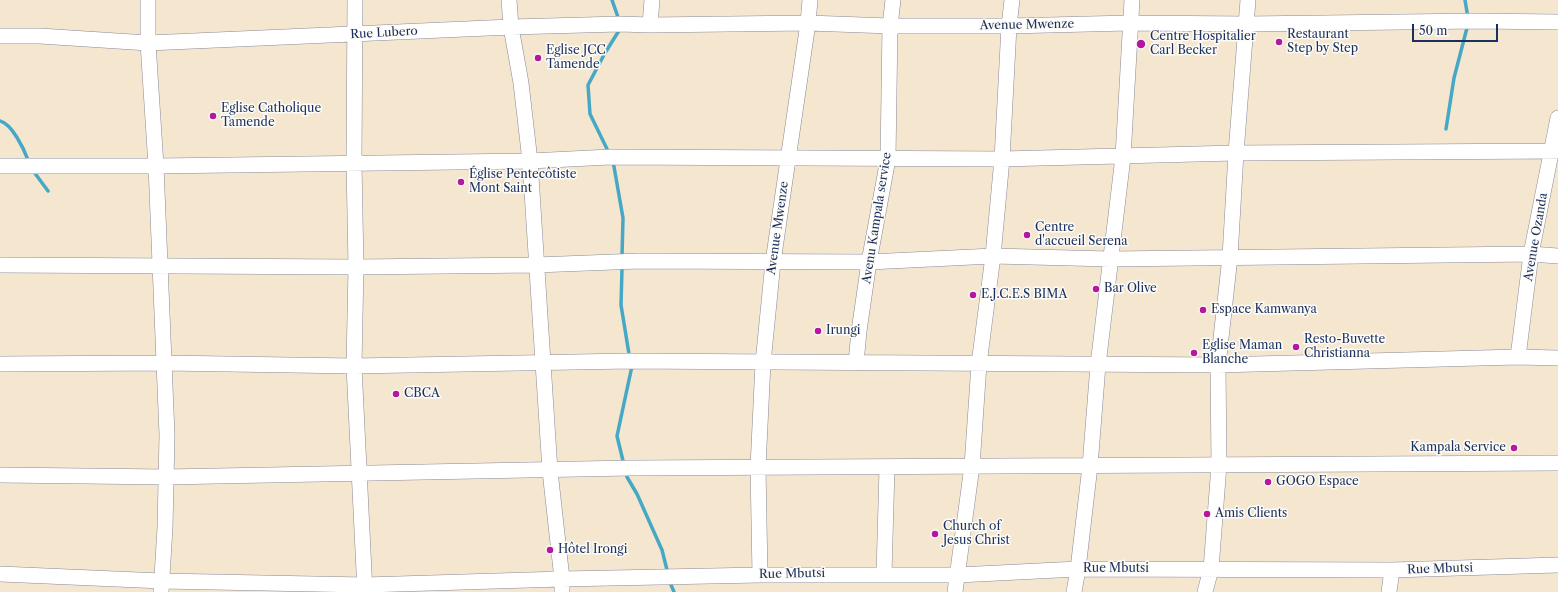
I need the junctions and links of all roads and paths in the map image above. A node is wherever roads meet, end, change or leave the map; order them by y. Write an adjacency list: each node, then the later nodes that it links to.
1 (148, 0): 21 (street)
2 (355, 0): 19 (street)
3 (509, 0): 18 (street)
4 (652, 0): 15 (street)
5 (810, 0): 11 (street)
6 (893, 0): 16 (street, Avenu Kampala service)
7 (1012, 0): 17 (street)
8 (1132, 0): 12 (street)
9 (1248, 0): 14 (street)
10 (1558, 22): 14 (street, Avenue Mwenze)
11 (808, 23): 15 (street, Avenue Mwenze); 16 (street, Avenue Mwenze); 26 (street, Avenue Mwenze)
12 (1129, 23): 14 (street, Avenue Mwenze); 17 (street, Avenue Mwenze); 25 (street)
13 (620, 24): 15 (street, Avenue Mwenze); 18 (street, Rue Lubero)
14 (1247, 24): 24 (street)
15 (650, 25)
16 (890, 26): 17 (street, Avenue Mwenze); 27 (street, Avenu Kampala service)
17 (1009, 26): 28 (street)
18 (511, 27): 19 (street, Rue Lubero); 29 (street)
19 (354, 34): 21 (street, Rue Lubero); 30 (street)
20 (0, 36): 21 (street, Rue Lubero)
21 (148, 43): 32 (street)
22 (1558, 118): 23 (street, Avenue Ozanda)
23 (1555, 150): 24 (street); 33 (street, Avenue Ozanda)
24 (1236, 153): 25 (street); 36 (street)
25 (1123, 157): 28 (street); 37 (street)
26 (788, 158): 27 (street); 29 (street); 38 (street, Avenue Mwenze)
27 (888, 159): 28 (street); 39 (street, Avenu Kampala service)
28 (1002, 159): 34 (street)
29 (530, 161): 30 (street); 41 (street)
30 (354, 163): 32 (street); 43 (street)
31 (0, 166): 32 (street)
32 (156, 166): 42 (street)
33 (1531, 254): 35 (street); 36 (street); 44 (street, Avenue Ozanda)
34 (992, 256): 37 (street); 39 (street); 51 (street)
35 (1558, 256)
36 (1230, 257): 37 (street); 53 (street)
37 (1110, 259): 52 (street)
38 (773, 262): 39 (street); 41 (street); 47 (street, Avenue Mwenze)
39 (869, 262): 49 (street, Avenu Kampala service)
40 (0, 265): 42 (street)
41 (536, 265): 43 (street); 46 (street)
42 (160, 266): 43 (street); 48 (street)
43 (356, 267): 54 (street)
44 (1518, 357): 45 (street); 53 (street)
45 (1558, 358)
46 (544, 362): 47 (street); 54 (street); 61 (street)
47 (763, 362): 49 (street); 59 (street, Avenue Mwenze)
48 (164, 363): 50 (street); 54 (street); 64 (street)
49 (856, 363): 51 (street)
50 (0, 364)
51 (979, 364): 52 (street); 57 (street)
52 (1098, 365): 53 (street); 58 (street)
53 (1218, 365): 56 (street)
54 (354, 366): 62 (street)
55 (1558, 463): 56 (street)
56 (1219, 465): 58 (street); 67 (street)
57 (972, 466): 58 (street); 60 (street); 71 (street)
58 (1090, 466): 66 (street)
59 (758, 467): 60 (street); 61 (street); 72 (street, Avenue Mwenze)
60 (887, 468): 70 (street)
61 (550, 471): 62 (street); 73 (street)
62 (360, 474): 64 (street); 75 (street)
63 (0, 475): 64 (street)
64 (166, 477): 74 (street)
65 (1558, 565): 68 (street, Rue Mbutsi)
66 (1078, 569): 67 (street, Rue Mbutsi); 71 (street, Rue Mbutsi); 77 (street)
67 (1212, 569): 68 (street, Rue Mbutsi); 78 (street)
68 (1392, 570): 79 (street)
69 (0, 574): 74 (street, Rue Mbutsi)
70 (884, 574): 71 (street, Rue Mbutsi); 72 (street, Rue Mbutsi)
71 (958, 574): 76 (street)
72 (760, 575): 73 (street, Rue Mbutsi)
73 (562, 585): 75 (street, Rue Mbutsi)
74 (162, 587): 75 (street, Rue Mbutsi)
75 (365, 589)
76 (955, 592)
77 (1074, 592)
78 (1205, 592)
79 (1389, 592)

